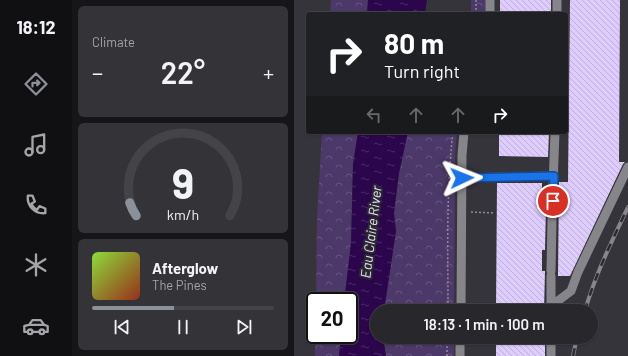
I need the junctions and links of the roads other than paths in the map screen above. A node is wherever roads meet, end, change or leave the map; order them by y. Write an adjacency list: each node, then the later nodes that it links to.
1 (490, 0): 3 (street)
2 (557, 0): 4 (street)
3 (490, 12)
4 (557, 12)
5 (464, 134): 9 (street)
6 (555, 134): 8 (street)
7 (628, 167): 12 (street)
8 (554, 176): 9 (street); 11 (street)
9 (462, 178): 10 (street)
10 (460, 304)
11 (551, 304)
12 (556, 304)
13 (460, 344): 15 (street)
14 (551, 344): 16 (street)
15 (460, 356)
16 (551, 356)

